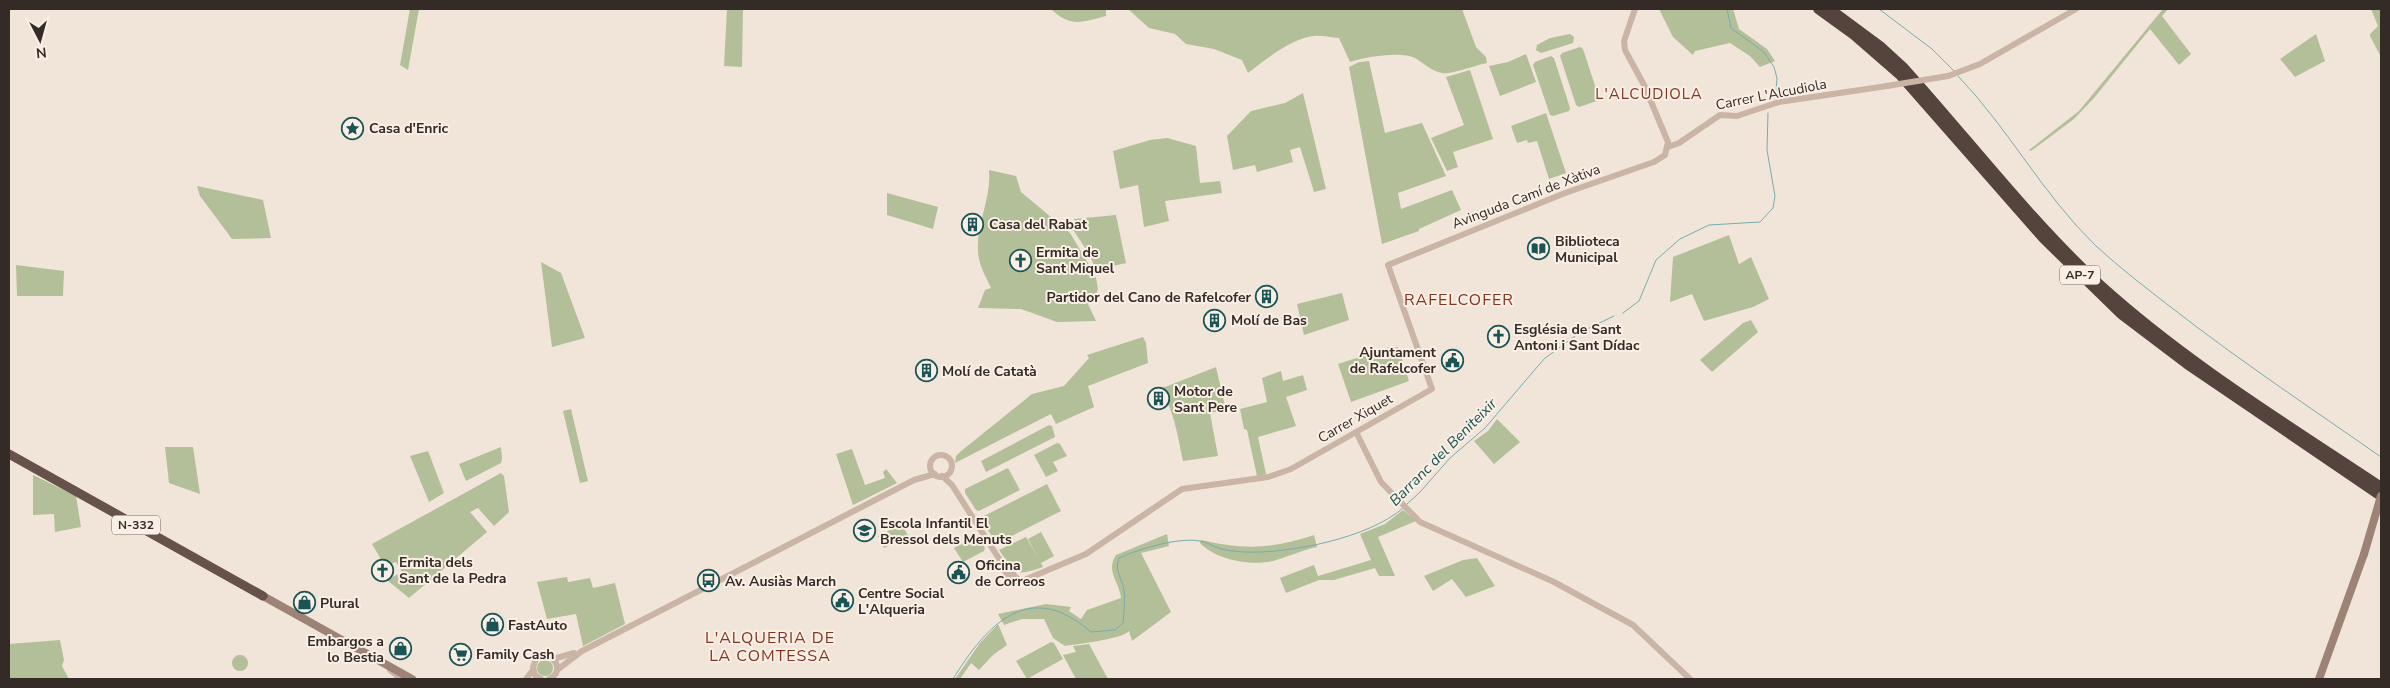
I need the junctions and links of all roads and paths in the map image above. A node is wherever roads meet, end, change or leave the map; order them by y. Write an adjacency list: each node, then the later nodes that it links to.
1 (1634, 9): 5 (street)
2 (1818, 9): 15 (highway, AP-7)
3 (1830, 9): 14 (highway, AP-7)
4 (2076, 9): 5 (street, Carrer L'Alcudiola, bridge)
5 (1668, 147): 6 (street, Avinguda Camí de Xàtiva)
6 (1432, 389): 7 (street, Carrer Xiquet)
7 (1356, 432): 16 (street, Carrer Xiquet); 29 (street)
8 (9, 454): 18 (highway, N-332)
9 (930, 467): 10 (street); 11 (street); 12 (street)
10 (949, 472): 11 (street); 13 (street)
11 (939, 475): 12 (street); 13 (street)
12 (914, 480): 20 (street)
13 (952, 485): 17 (street)
14 (2381, 487)
15 (2381, 496): 30 (main road, bridge)
16 (1049, 570): 17 (street); 17 (street)
17 (1013, 577)
18 (263, 596): 19 (main road)
19 (339, 638): 25 (street); 26 (main road)
20 (582, 651): 21 (street); 23 (street)
21 (553, 659): 22 (street); 23 (street)
22 (533, 670): 24 (street); 27 (street)
23 (557, 670): 28 (street)
24 (539, 678): 27 (street)
25 (401, 679)
26 (412, 679)
27 (527, 679)
28 (549, 679)
29 (1690, 679)
30 (2320, 679)

